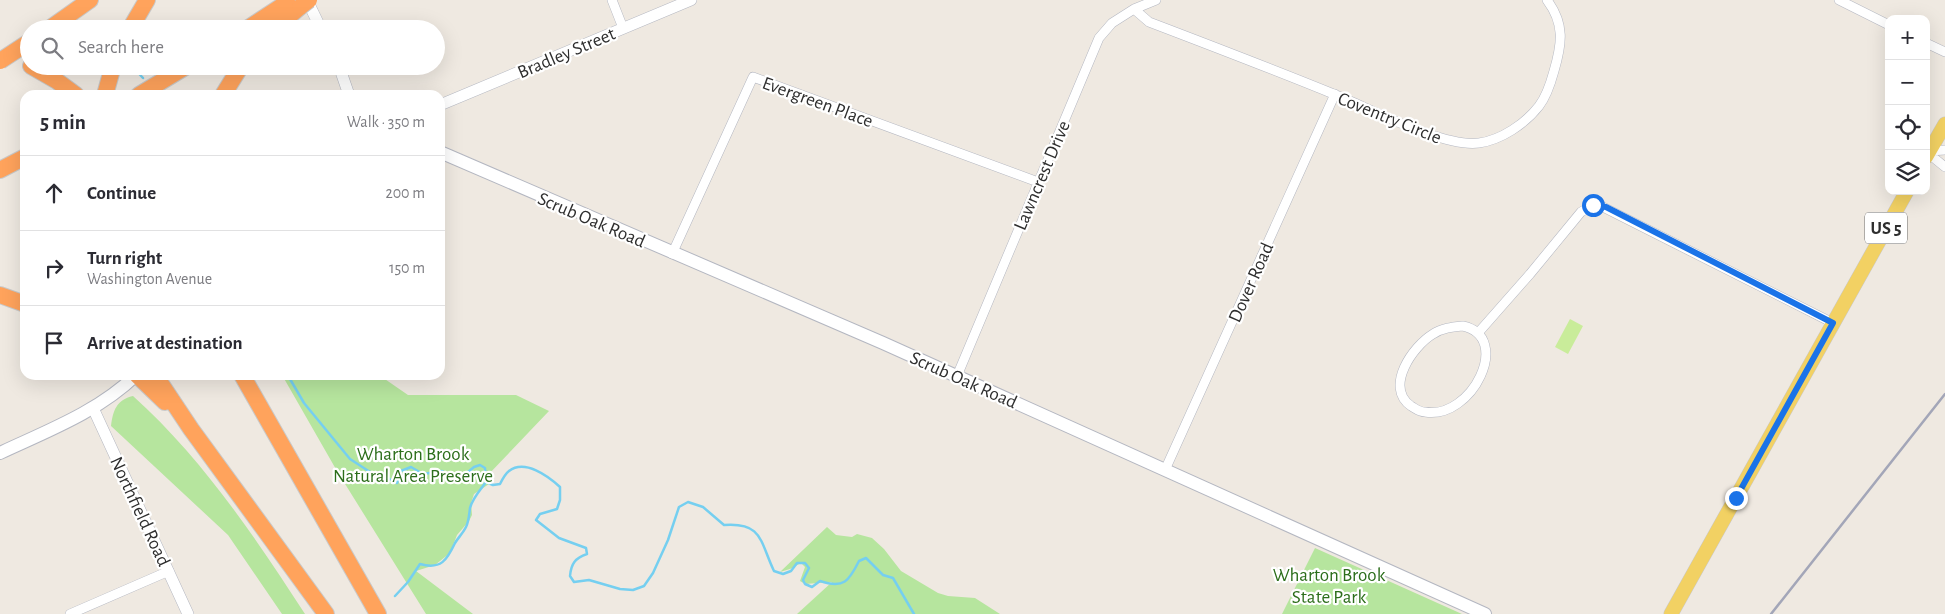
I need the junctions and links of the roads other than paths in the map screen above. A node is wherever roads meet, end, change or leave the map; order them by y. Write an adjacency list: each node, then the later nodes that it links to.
1 (90, 0): 10 (highway)
2 (147, 0): 11 (highway)
3 (612, 0): 16 (street)
4 (691, 0): 16 (street, Bradley Street)
5 (1156, 0): 9 (street, Lawncrest Drive)
6 (1547, 0): 33 (street, Coventry Circle)
7 (1839, 0): 15 (street)
8 (302, 2): 12 (highway); 13 (highway); 14 (street)
9 (1134, 9): 33 (street, Coventry Circle); 44 (street, Lawncrest Drive)
10 (62, 20)
11 (135, 20)
12 (266, 20)
13 (283, 20)
14 (315, 20)
15 (1885, 22)
16 (623, 28): 34 (street, Bradley Street)
17 (1930, 45): 19 (street)
18 (20, 48): 21 (highway, bridge)
19 (1945, 52)
20 (0, 55): 22 (highway)
21 (0, 62)
22 (20, 62)
23 (48, 75): 28 (highway)
24 (110, 75): 29 (highway)
25 (172, 75): 30 (highway)
26 (235, 75): 31 (highway)
27 (342, 75): 32 (street)
28 (69, 90)
29 (106, 90)
30 (147, 90)
31 (226, 90)
32 (347, 90)
33 (1335, 94): 57 (street, Dover Road)
34 (445, 102)
35 (1945, 124): 36 (main road)
36 (1930, 150)
37 (1945, 150): 39 (street)
38 (445, 154): 46 (main road, Scrub Oak Road)
39 (1930, 154)
40 (1930, 156): 42 (street)
41 (20, 160): 43 (highway)
42 (1945, 167)
43 (0, 170)
44 (1038, 182): 46 (street, Evergreen Place); 51 (street, Lawncrest Drive)
45 (1905, 195): 49 (main road, US 5)
46 (672, 254): 51 (main road, Scrub Oak Road)
47 (0, 295): 48 (highway)
48 (20, 302)
49 (1833, 323): 50 (street); 64 (main road, US 5)
50 (1478, 333): 50 (street)
51 (957, 376): 57 (main road, Scrub Oak Road)
52 (139, 380): 55 (main road)
53 (147, 380): 61 (highway)
54 (245, 380): 62 (highway)
55 (93, 408): 56 (main road); 58 (street, Northfield Road)
56 (0, 453)
57 (1165, 470): 63 (main road, Scrub Oak Road)
58 (169, 571): 59 (street); 60 (street, Northfield Road)
59 (70, 614)
60 (188, 614)
61 (326, 614)
62 (378, 614)
63 (1485, 614)
64 (1671, 614)

